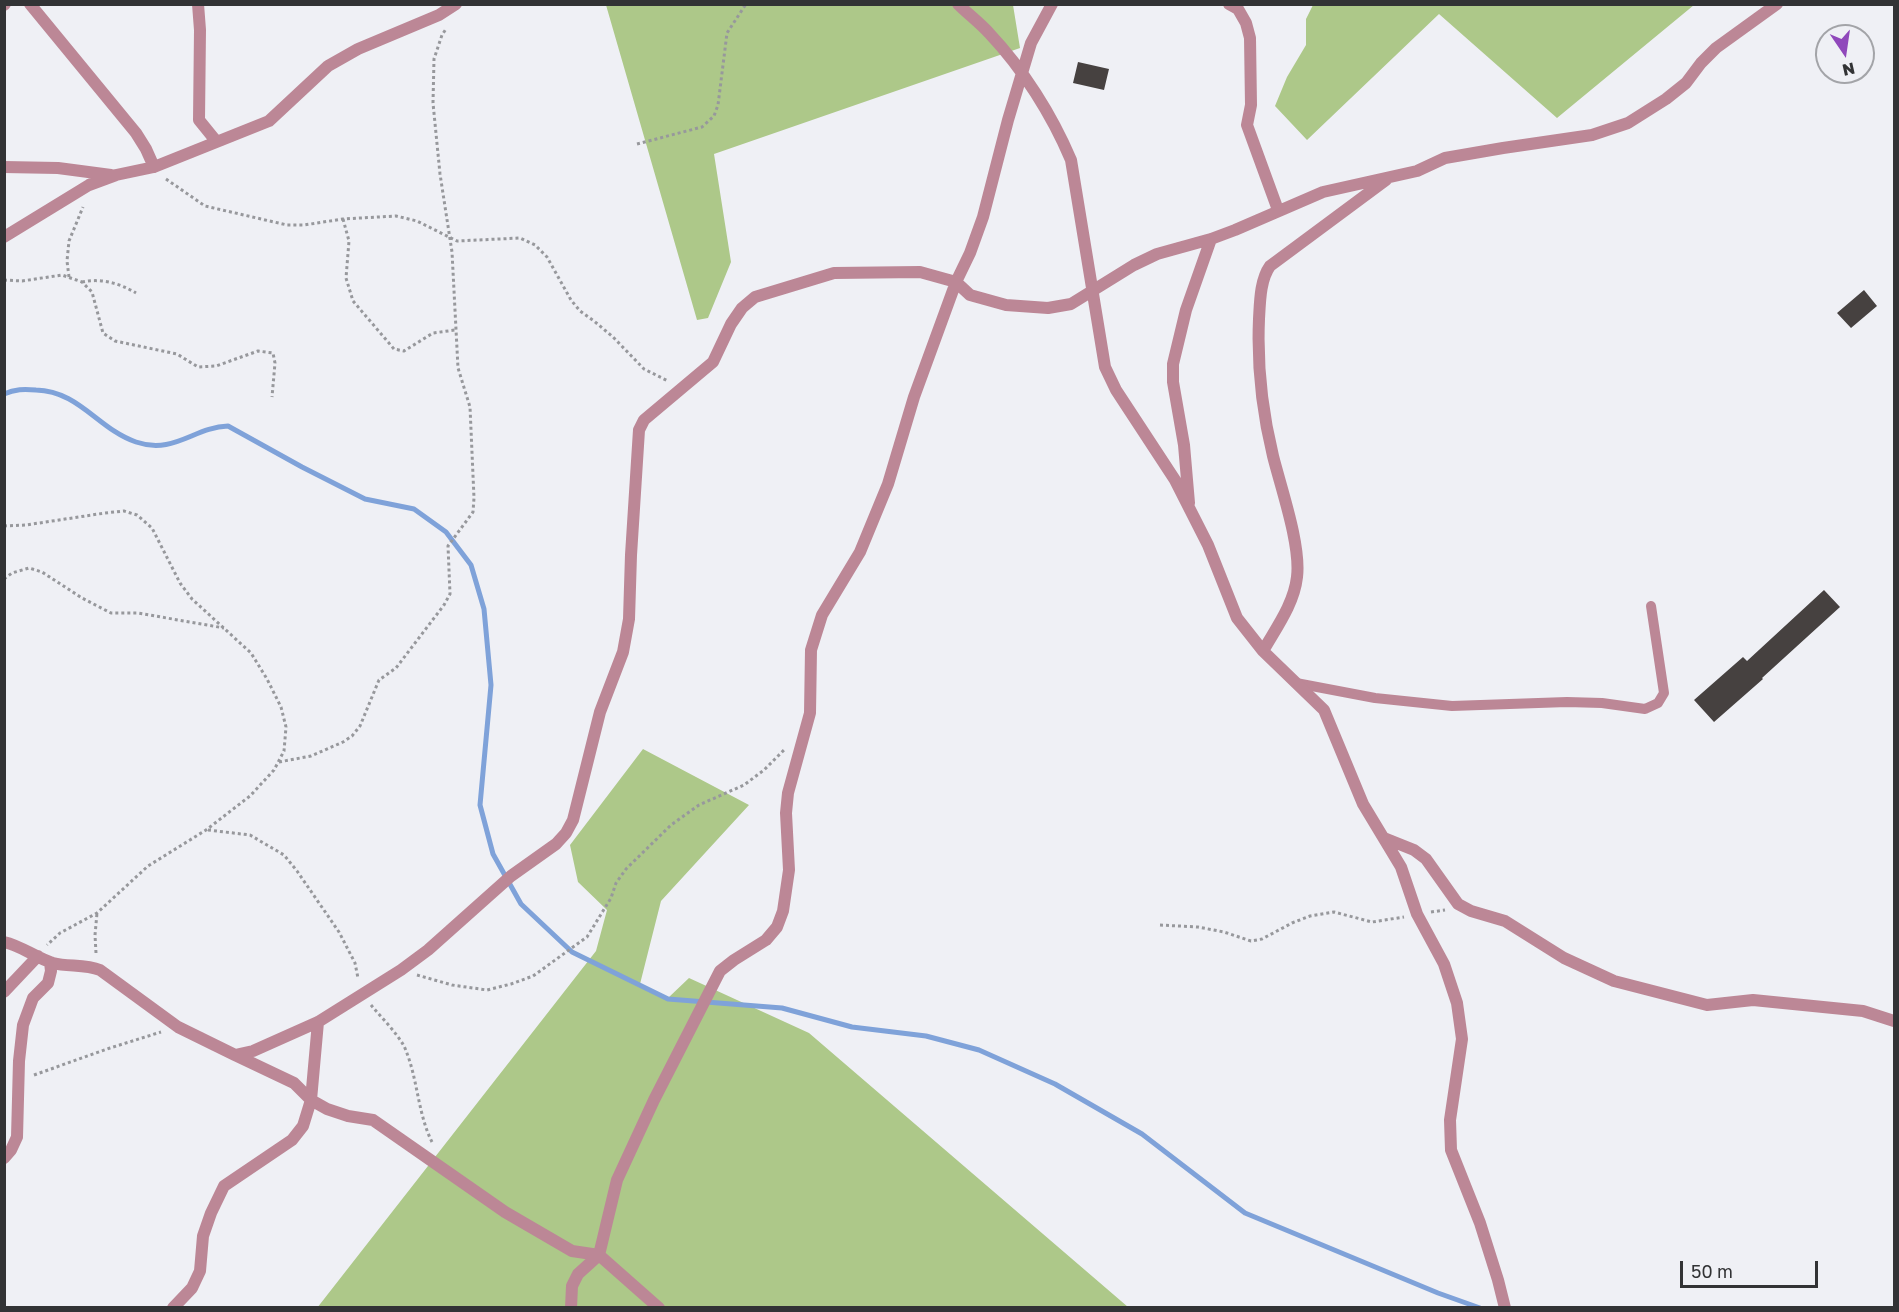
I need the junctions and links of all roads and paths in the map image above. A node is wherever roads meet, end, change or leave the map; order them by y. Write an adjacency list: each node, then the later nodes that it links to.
1 (30, 4): 13 (street)
2 (198, 4): 11 (street)
3 (746, 4): 12 (path)
4 (958, 4): 10 (street)
5 (1052, 4): 10 (street)
6 (1229, 4): 18 (street)
7 (1777, 4): 16 (street)
8 (448, 7): 11 (street)
9 (447, 27): 21 (path)
10 (1022, 74): 26 (street); 27 (street)
11 (216, 141): 13 (street)
12 (638, 144)
13 (154, 167): 15 (street); 19 (path)
14 (4, 168): 15 (street)
15 (116, 175): 17 (street)
16 (1389, 177): 18 (street); 37 (street)
17 (89, 185): 20 (street); 23 (path)
18 (1278, 210): 22 (street)
19 (343, 219): 21 (path); 29 (path)
20 (4, 237)
21 (449, 237): 29 (path); 30 (path)
22 (1211, 239): 27 (street); 32 (street)
23 (69, 277): 24 (path); 25 (path)
24 (4, 280)
25 (82, 282): 28 (path); 31 (path)
26 (956, 282): 27 (street); 30 (street); 39 (street)
27 (1092, 291): 32 (street)
28 (136, 293)
29 (456, 330): 40 (path)
30 (684, 387): 51 (street)
31 (272, 397)
32 (1189, 508): 37 (street)
33 (4, 526): 36 (path)
34 (4, 579): 36 (path)
35 (1651, 606): 38 (lane)
36 (226, 629): 40 (path)
37 (1263, 651): 38 (street)
38 (1296, 683): 42 (street)
39 (806, 728): 51 (path); 62 (street)
40 (279, 762): 41 (path)
41 (206, 830): 44 (path); 53 (path)
42 (1384, 838): 43 (street); 45 (street)
43 (1458, 904): 45 (path); 54 (street)
44 (97, 913): 48 (path); 50 (path)
45 (1417, 914): 46 (path); 66 (street)
46 (1160, 925)
47 (4, 942): 48 (street)
48 (38, 956): 49 (street); 52 (street)
49 (50, 962): 50 (street); 58 (street)
50 (100, 970): 56 (street)
51 (401, 970): 53 (street)
52 (4, 992)
53 (362, 994): 55 (street); 60 (path)
54 (1894, 1021)
55 (318, 1023): 57 (street); 59 (street)
56 (178, 1027): 57 (street); 58 (path)
57 (235, 1055): 59 (street)
58 (18, 1080): 61 (street)
59 (310, 1100): 62 (street); 63 (street)
60 (433, 1144)
61 (4, 1158)
62 (599, 1256): 64 (street); 65 (street)
63 (173, 1308)
64 (571, 1308)
65 (659, 1308)
66 (1505, 1308)

